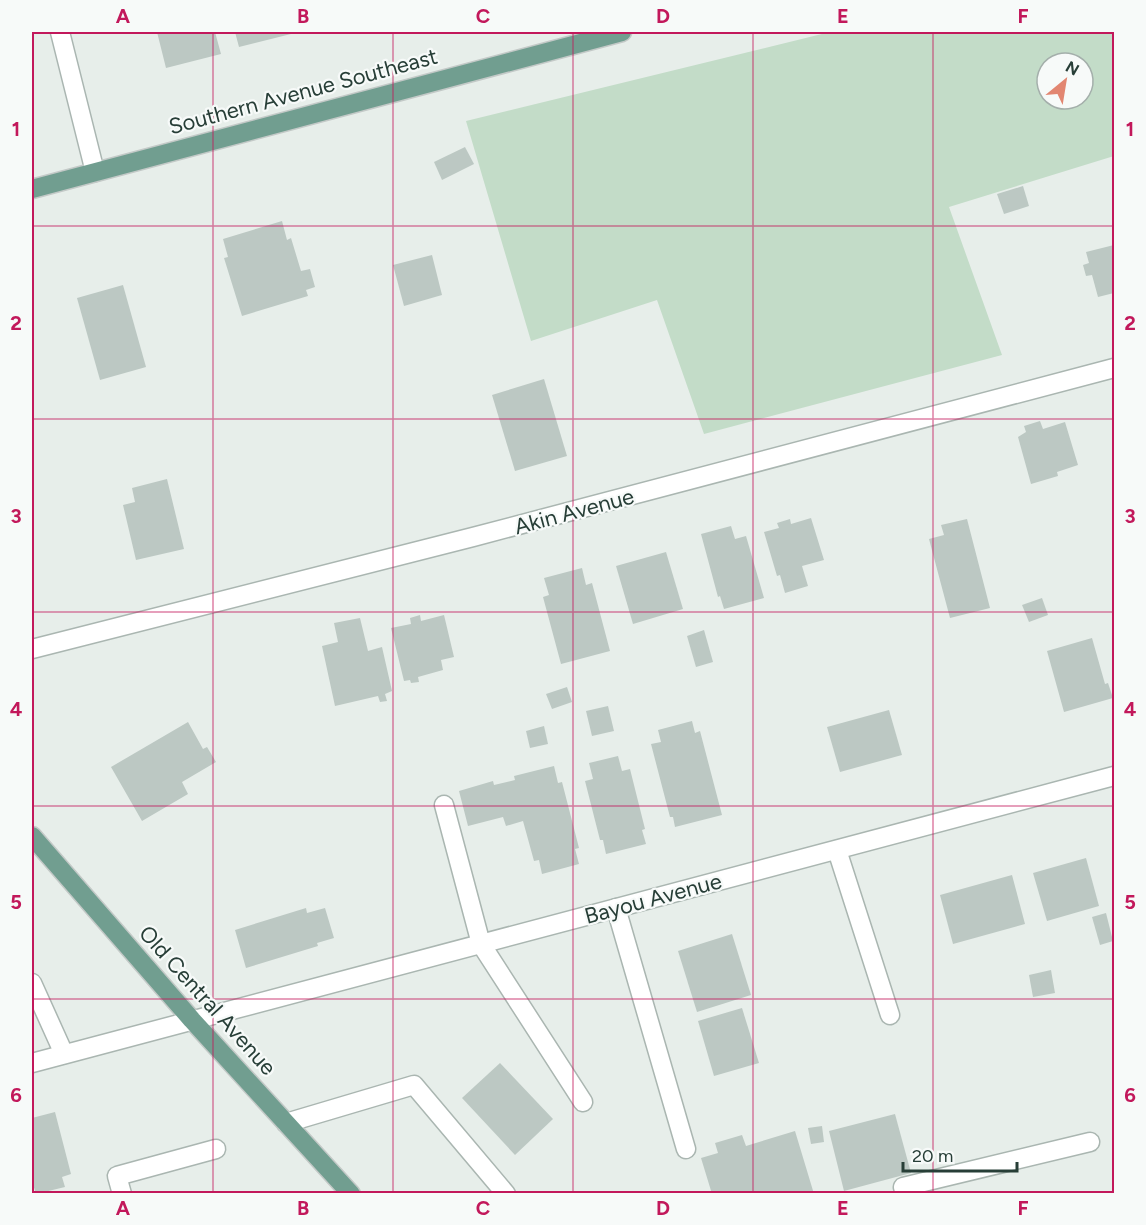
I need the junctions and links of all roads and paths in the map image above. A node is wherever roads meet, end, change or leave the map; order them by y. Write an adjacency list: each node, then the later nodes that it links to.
1 (60, 32): 3 (street)
2 (618, 32): 3 (main road, Southern Avenue Southeast)
3 (95, 172): 4 (main road, Southern Avenue Southeast)
4 (32, 189)
5 (1114, 368): 6 (street, Akin Avenue)
6 (32, 649)
7 (1114, 776): 10 (street, Bayou Avenue)
8 (444, 805): 12 (street)
9 (32, 836): 15 (main road, Old Central Avenue)
10 (837, 850): 11 (street, Bayou Avenue); 14 (street)
11 (616, 908): 12 (street, Bayou Avenue); 22 (street)
12 (481, 944): 15 (street, Bayou Avenue); 18 (street)
13 (32, 983): 16 (street)
14 (890, 1015)
15 (192, 1020): 16 (street, Bayou Avenue); 19 (main road, Old Central Avenue)
16 (64, 1054): 17 (street, Bayou Avenue)
17 (32, 1063)
18 (583, 1102)
19 (286, 1123): 24 (main road, Old Central Avenue); 25 (street)
20 (1090, 1142): 26 (street)
21 (216, 1149): 23 (street)
22 (686, 1149)
23 (122, 1194)
24 (351, 1194)
25 (506, 1194)
26 (905, 1194)

